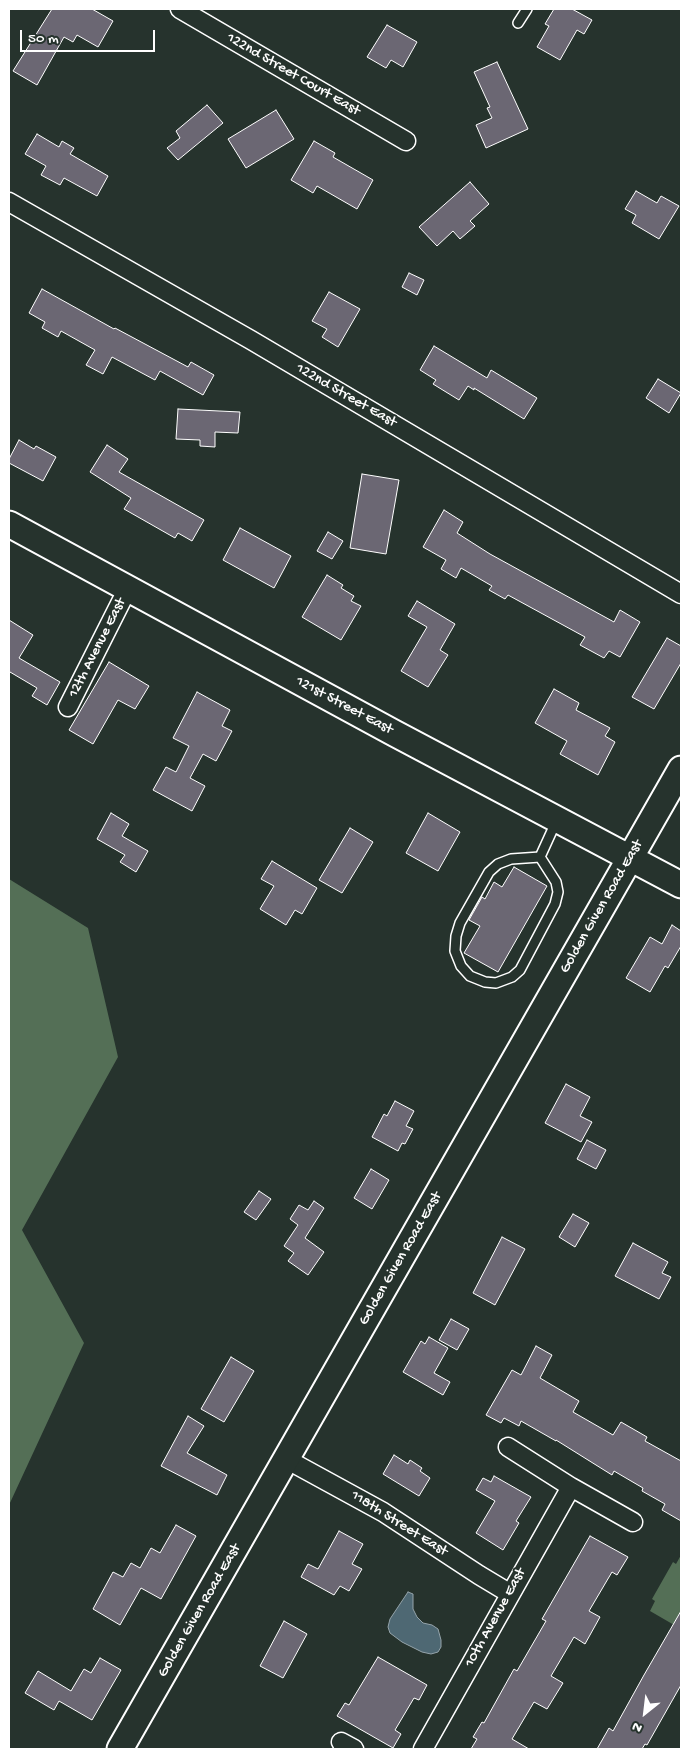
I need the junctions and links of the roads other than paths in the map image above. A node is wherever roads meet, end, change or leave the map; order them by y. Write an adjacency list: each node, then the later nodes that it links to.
1 (180, 9): 4 (street, 122nd Street Court East)
2 (527, 9): 3 (lane)
3 (518, 23)
4 (406, 140)
5 (9, 202): 8 (street, 122nd Street East)
6 (9, 524): 7 (street, 121st Street East)
7 (128, 588): 9 (street, 12th Avenue East); 11 (street, 121st Street East)
8 (681, 594)
9 (68, 707)
10 (681, 769): 13 (street, Golden Given Road East)
11 (557, 819): 12 (lane); 13 (street, 121st Street East)
12 (540, 856): 12 (lane)
13 (630, 858): 14 (street, 121st Street East); 16 (street, Golden Given Road East)
14 (681, 885)
15 (508, 1447): 17 (street)
16 (286, 1459): 19 (street, 118th Street East); 20 (street, Golden Given Road East)
17 (571, 1487): 18 (street); 19 (street, 10th Avenue East)
18 (634, 1522)
19 (510, 1593): 21 (street, 10th Avenue East)
20 (120, 1749)
21 (423, 1749)

